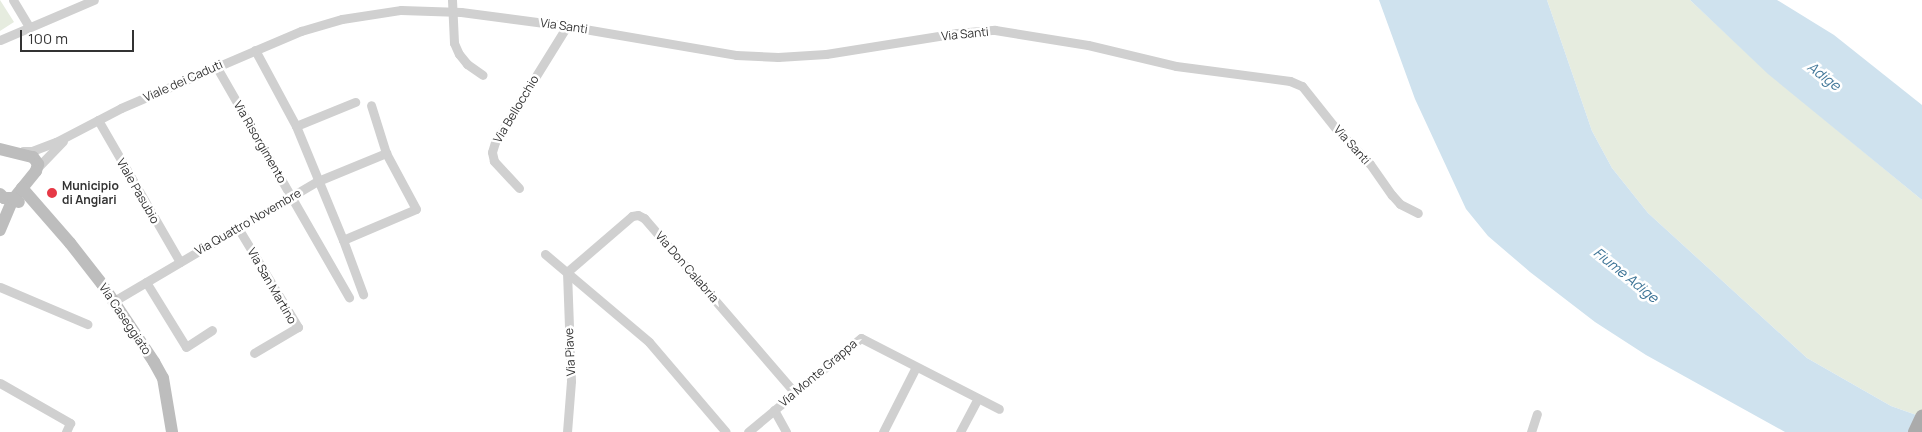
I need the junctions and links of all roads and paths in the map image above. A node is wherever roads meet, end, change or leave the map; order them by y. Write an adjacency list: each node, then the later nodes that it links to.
1 (13, 0): 6 (street)
2 (94, 0): 6 (street)
3 (452, 0): 4 (street)
4 (454, 12): 5 (street, Via Santi); 7 (street, Via Santi); 11 (street)
5 (567, 26): 22 (street, Via Bellocchio); 26 (street, Via Santi)
6 (29, 27): 8 (street)
7 (301, 32): 9 (street, Viale dei Caduti)
8 (0, 40)
9 (255, 50): 10 (street, Viale dei Caduti); 15 (street)
10 (216, 66): 14 (street, Viale dei Caduti); 24 (street, Via Risorgimento)
11 (482, 76)
12 (355, 102): 15 (street)
13 (371, 105): 18 (street)
14 (98, 120): 16 (street, Viale dei Caduti); 32 (street, Viale Pasubio)
15 (296, 126): 20 (street)
16 (69, 136): 17 (street); 19 (street)
17 (6, 150): 19 (street)
18 (386, 153): 20 (street, Via Quattro Novembre); 30 (street)
19 (38, 167): 21 (street)
20 (318, 181): 24 (street, Via Quattro Novembre); 30 (street)
21 (22, 188): 25 (street); 27 (street, Via Caseggiato)
22 (519, 188)
23 (0, 194): 25 (street)
24 (291, 196): 28 (street, Via Quattro Novembre); 37 (street, Via Risorgimento)
25 (13, 199): 27 (street); 29 (street)
26 (1418, 213)
27 (49, 219): 38 (street, Via Caseggiato)
28 (238, 228): 32 (street, Via Quattro Novembre); 41 (street, Via San Martino)
29 (0, 230)
30 (343, 240): 36 (street)
31 (546, 254): 33 (street)
32 (180, 262): 34 (street, Via Quattro Novembre)
33 (567, 272): 44 (street, Via Don Calabria); 52 (street, Via Piave); 53 (street)
34 (146, 282): 38 (street, Via Quattro Novembre); 40 (street)
35 (0, 286): 39 (street)
36 (363, 294)
37 (348, 297)
38 (114, 301): 50 (street, Via Caseggiato)
39 (87, 324)
40 (212, 330)
41 (254, 353)
42 (916, 367): 44 (street, Via Monte Grappa); 45 (street, Via Monte Grappa); 56 (street)
43 (0, 383): 51 (street)
44 (794, 392): 47 (street, Via Monte Grappa)
45 (978, 398): 46 (street, Via Monte Grappa); 57 (street)
46 (999, 409)
47 (774, 410): 54 (street, Via Monte Grappa); 55 (street)
48 (1537, 414): 58 (street)
49 (1922, 417): 59 (main road)
50 (170, 431)
51 (66, 432)
52 (567, 432)
53 (726, 432)
54 (748, 432)
55 (786, 432)
56 (883, 432)
57 (960, 432)
58 (1531, 432)
59 (1915, 432)

